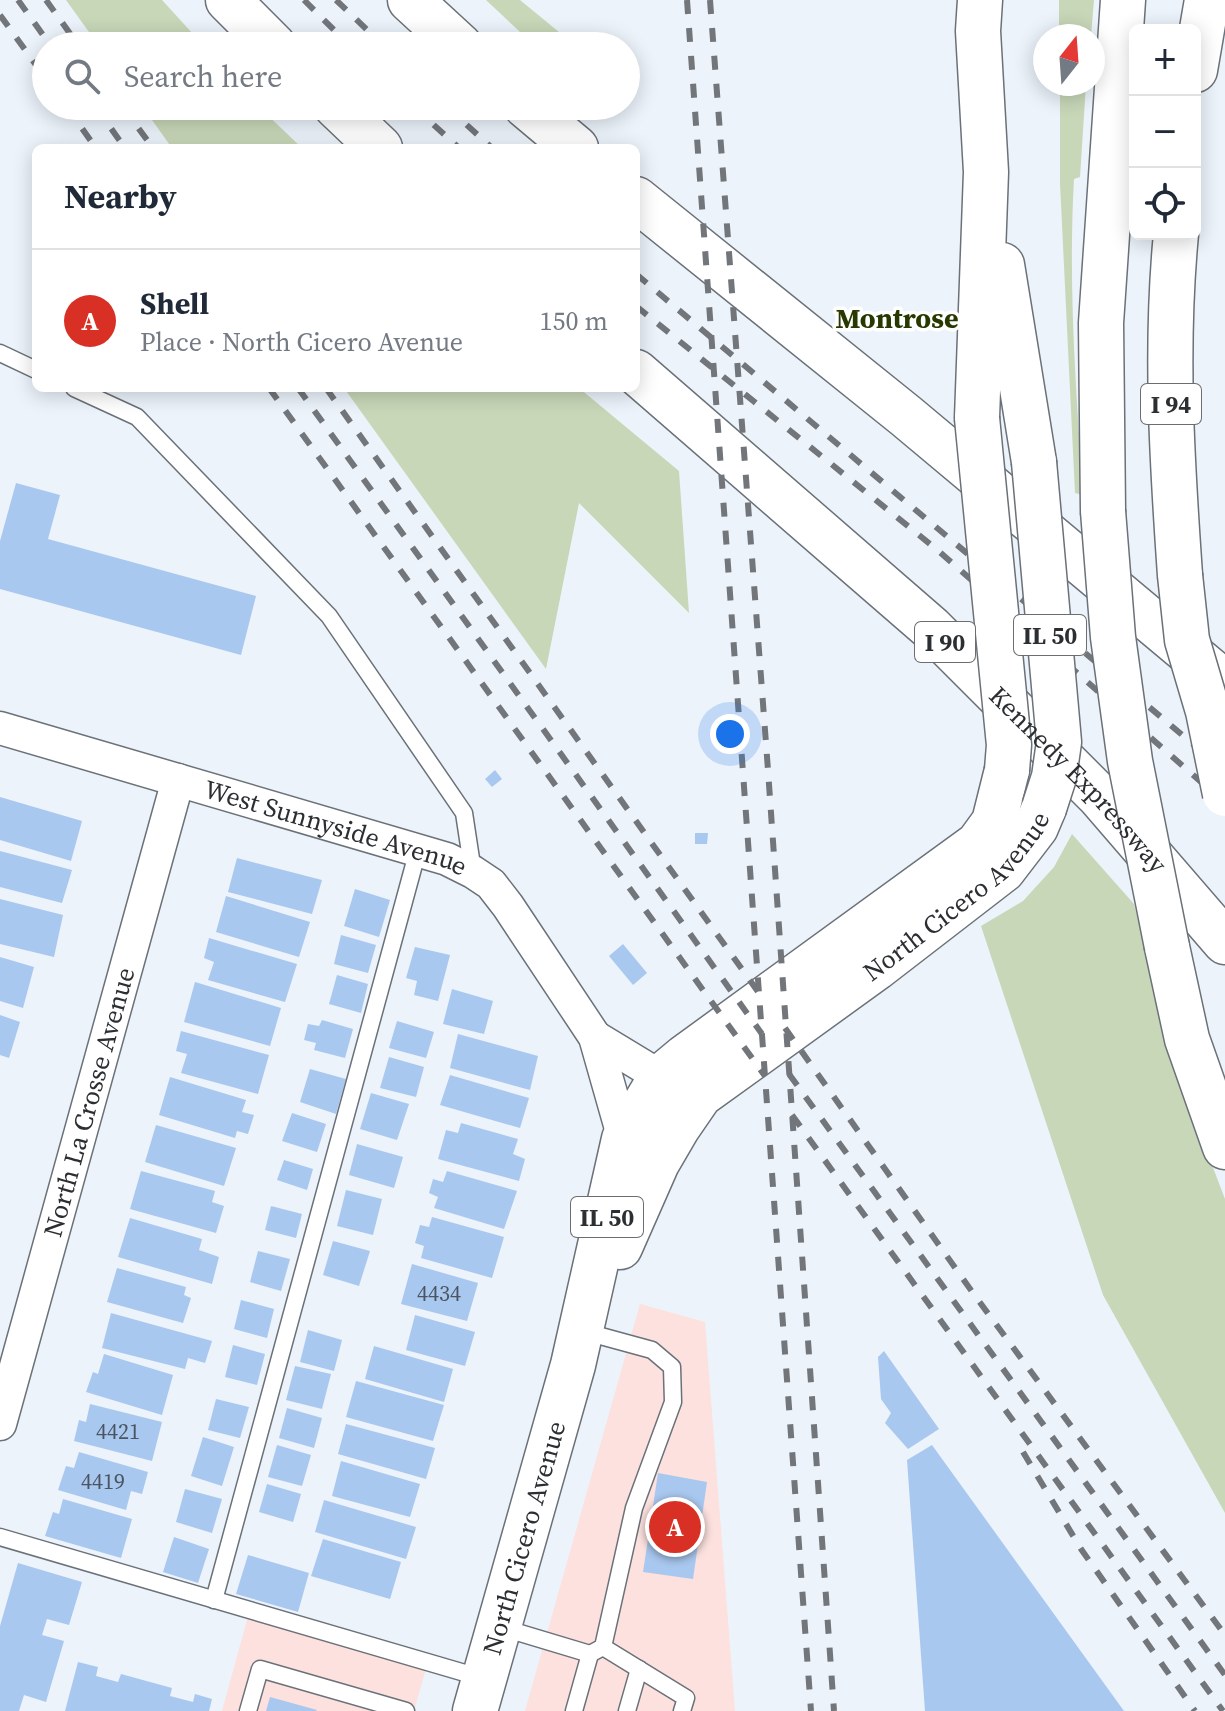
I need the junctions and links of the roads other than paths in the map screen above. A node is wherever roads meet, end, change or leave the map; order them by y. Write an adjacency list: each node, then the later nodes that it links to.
1 (228, 0): 6 (main road)
2 (410, 0): 7 (main road)
3 (980, 0): 13 (main road, North Cicero Avenue / IL 50)
4 (1123, 0): 30 (main road, bridge)
5 (1207, 0): 8 (main road)
6 (260, 32)
7 (445, 32)
8 (1201, 35)
9 (351, 120): 11 (main road)
10 (543, 120): 12 (main road)
11 (376, 144)
12 (571, 144)
13 (986, 172): 28 (main road, North Cicero Avenue / IL 50, bridge); 31 (main road, North Cicero Avenue / IL 50, bridge)
14 (640, 202): 20 (main road)
15 (1176, 240): 23 (main road, I 94, bridge)
16 (0, 353): 17 (lane)
17 (32, 368)
18 (640, 375): 26 (main road, Kennedy Expressway / I 90)
19 (83, 392): 25 (lane)
20 (1225, 683)
21 (0, 728): 22 (street, West Sunnyside Avenue)
22 (178, 780): 24 (street, West Sunnyside Avenue); 32 (street, North La Crosse Avenue)
23 (1225, 794)
24 (418, 850): 25 (street, West Sunnyside Avenue); 34 (lane)
25 (473, 872): 27 (street, West Sunnyside Avenue)
26 (1225, 942)
27 (595, 1037): 28 (street, West Sunnyside Avenue); 29 (street, West Sunnyside Avenue)
28 (661, 1077): 29 (main road, North Cicero Avenue / IL 50)
29 (624, 1139): 31 (main road, North Cicero Avenue / IL 50)
30 (1225, 1147)
31 (579, 1348): 35 (main road, North Cicero Avenue / IL 50); 36 (lane)
32 (0, 1424)
33 (0, 1537): 34 (lane)
34 (214, 1600): 38 (lane)
35 (499, 1626): 36 (lane); 38 (main road, North Cicero Avenue / IL 50)
36 (597, 1650): 37 (lane); 42 (lane)
37 (639, 1669): 43 (lane); 44 (lane)
38 (479, 1695)
39 (364, 1705): 40 (lane); 41 (lane)
40 (248, 1711)
41 (406, 1711)
42 (574, 1711)
43 (627, 1711)
44 (682, 1711)

